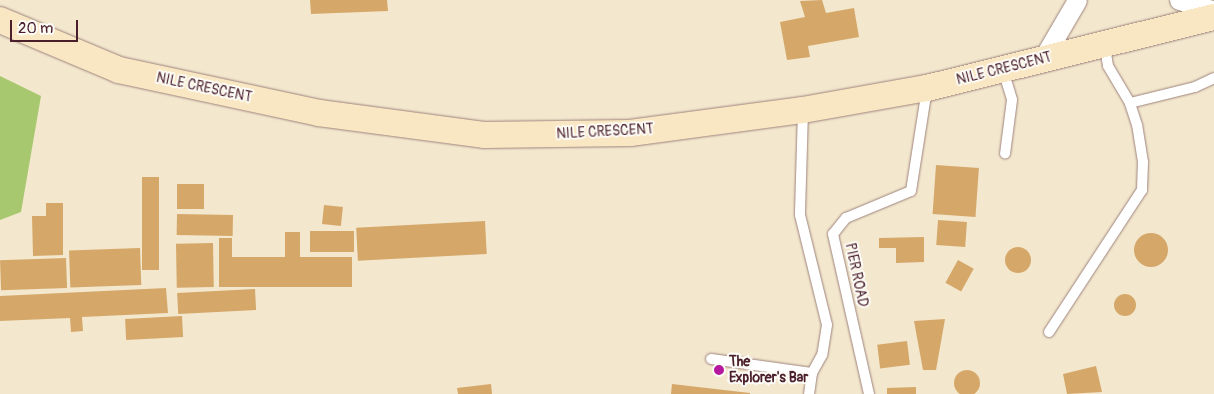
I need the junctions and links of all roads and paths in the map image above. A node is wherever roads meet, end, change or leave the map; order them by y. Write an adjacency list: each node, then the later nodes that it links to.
1 (1077, 0): 7 (street)
2 (1179, 0): 3 (street)
3 (1214, 11)
4 (1214, 17): 6 (street, NILE CRESCENT)
5 (0, 20): 12 (street, NILE CRESCENT)
6 (1104, 45): 7 (street, NILE CRESCENT); 11 (lane)
7 (1042, 60): 8 (street, NILE CRESCENT)
8 (1003, 70): 10 (street, NILE CRESCENT); 13 (lane)
9 (1214, 78): 11 (lane)
10 (927, 88): 12 (street, NILE CRESCENT); 18 (lane, PIER ROAD)
11 (1130, 103): 14 (lane)
12 (803, 110): 16 (lane)
13 (1005, 154)
14 (1049, 332)
15 (711, 358): 16 (lane)
16 (812, 373): 17 (lane)
17 (808, 394)
18 (869, 394)

